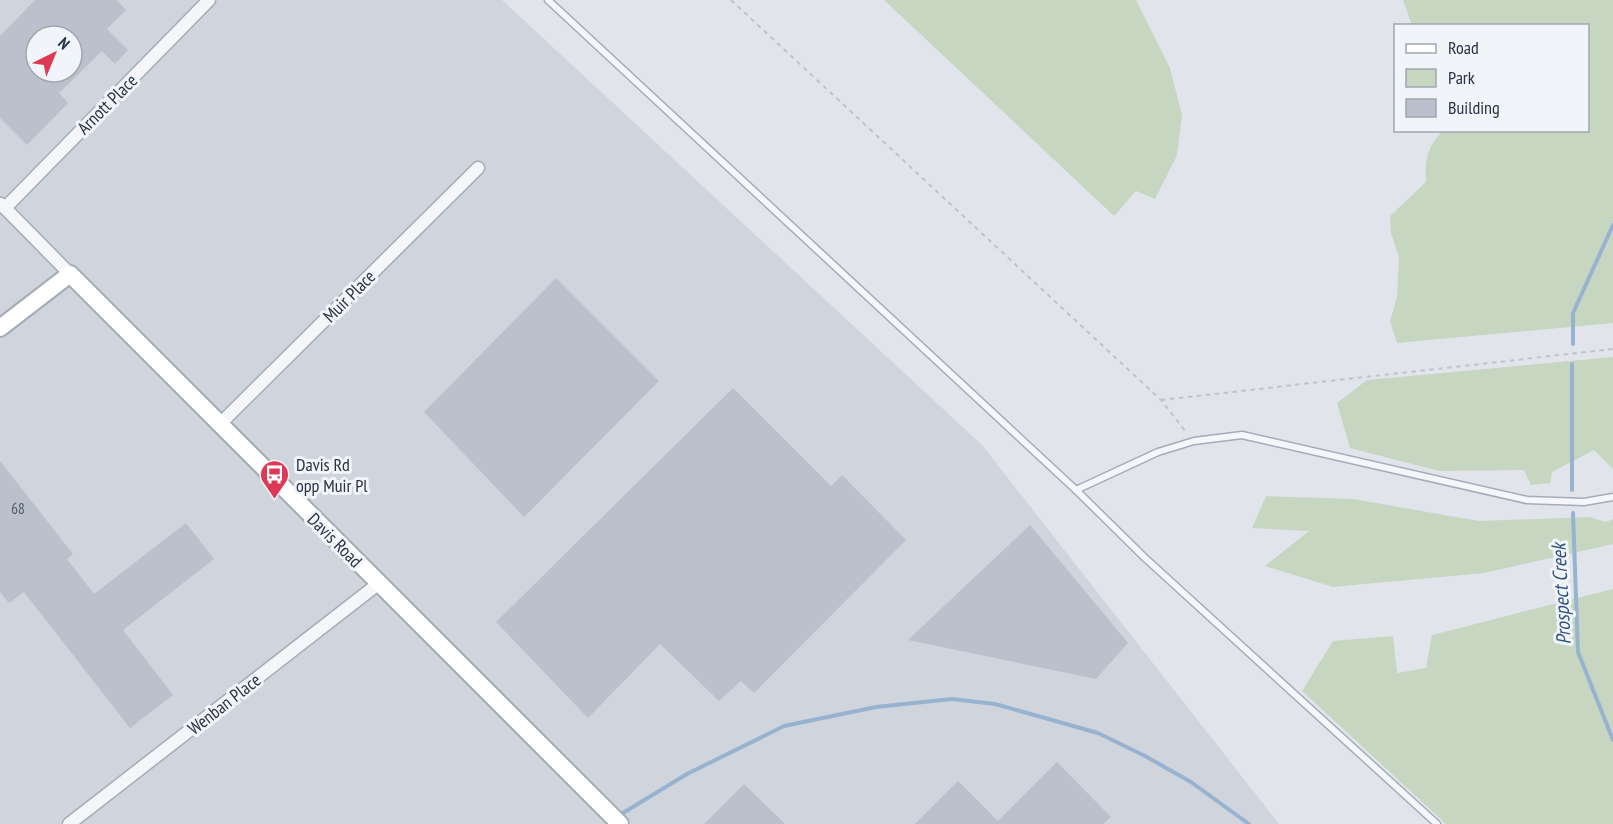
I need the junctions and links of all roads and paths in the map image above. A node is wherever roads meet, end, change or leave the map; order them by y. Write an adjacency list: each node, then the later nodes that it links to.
1 (209, 0): 5 (street, Arnott Place)
2 (548, 0): 12 (lane)
3 (731, 0): 9 (path)
4 (478, 168): 10 (street, Muir Place)
5 (2, 205): 6 (street, Davis Road)
6 (70, 274): 7 (street); 10 (street, Davis Road)
7 (0, 328)
8 (1613, 349): 9 (path)
9 (1161, 400): 11 (path)
10 (219, 424): 14 (street, Davis Road)
11 (1194, 441): 12 (lane); 13 (lane)
12 (1076, 490): 17 (lane)
13 (1613, 497)
14 (378, 584): 15 (street, Wenban Place); 16 (street, Davis Road)
15 (69, 824)
16 (621, 824)
17 (1437, 824)

